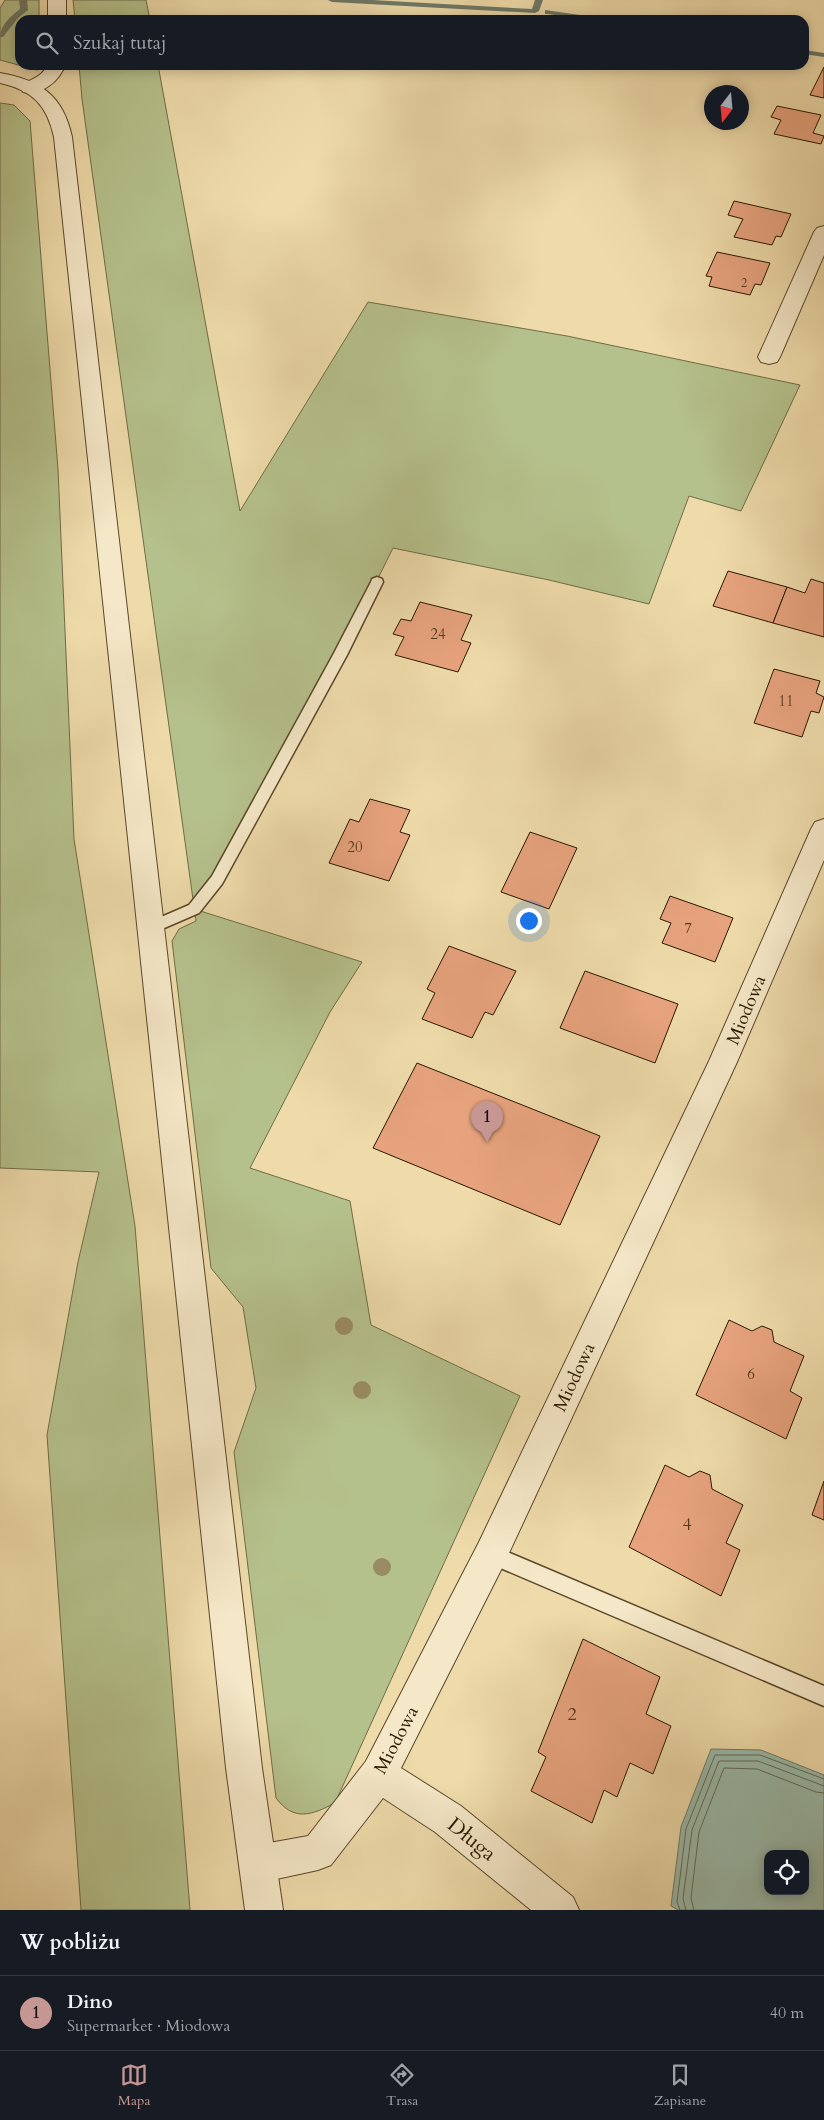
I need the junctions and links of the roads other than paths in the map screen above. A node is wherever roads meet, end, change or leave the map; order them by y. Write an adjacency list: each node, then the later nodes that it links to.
1 (57, 0): 2 (street)
2 (57, 15)
3 (54, 70): 5 (street)
4 (0, 78): 5 (street)
5 (30, 88): 10 (street)
6 (824, 232): 7 (street)
7 (769, 357)
8 (377, 582): 10 (lane)
9 (824, 829): 11 (street, Miodowa)
10 (150, 928): 14 (street)
11 (491, 1554): 12 (lane); 13 (street, Miodowa)
12 (824, 1696)
13 (379, 1774): 14 (street, Miodowa); 16 (street, Długa)
14 (258, 1864): 15 (street)
15 (264, 1910)
16 (560, 1910)

